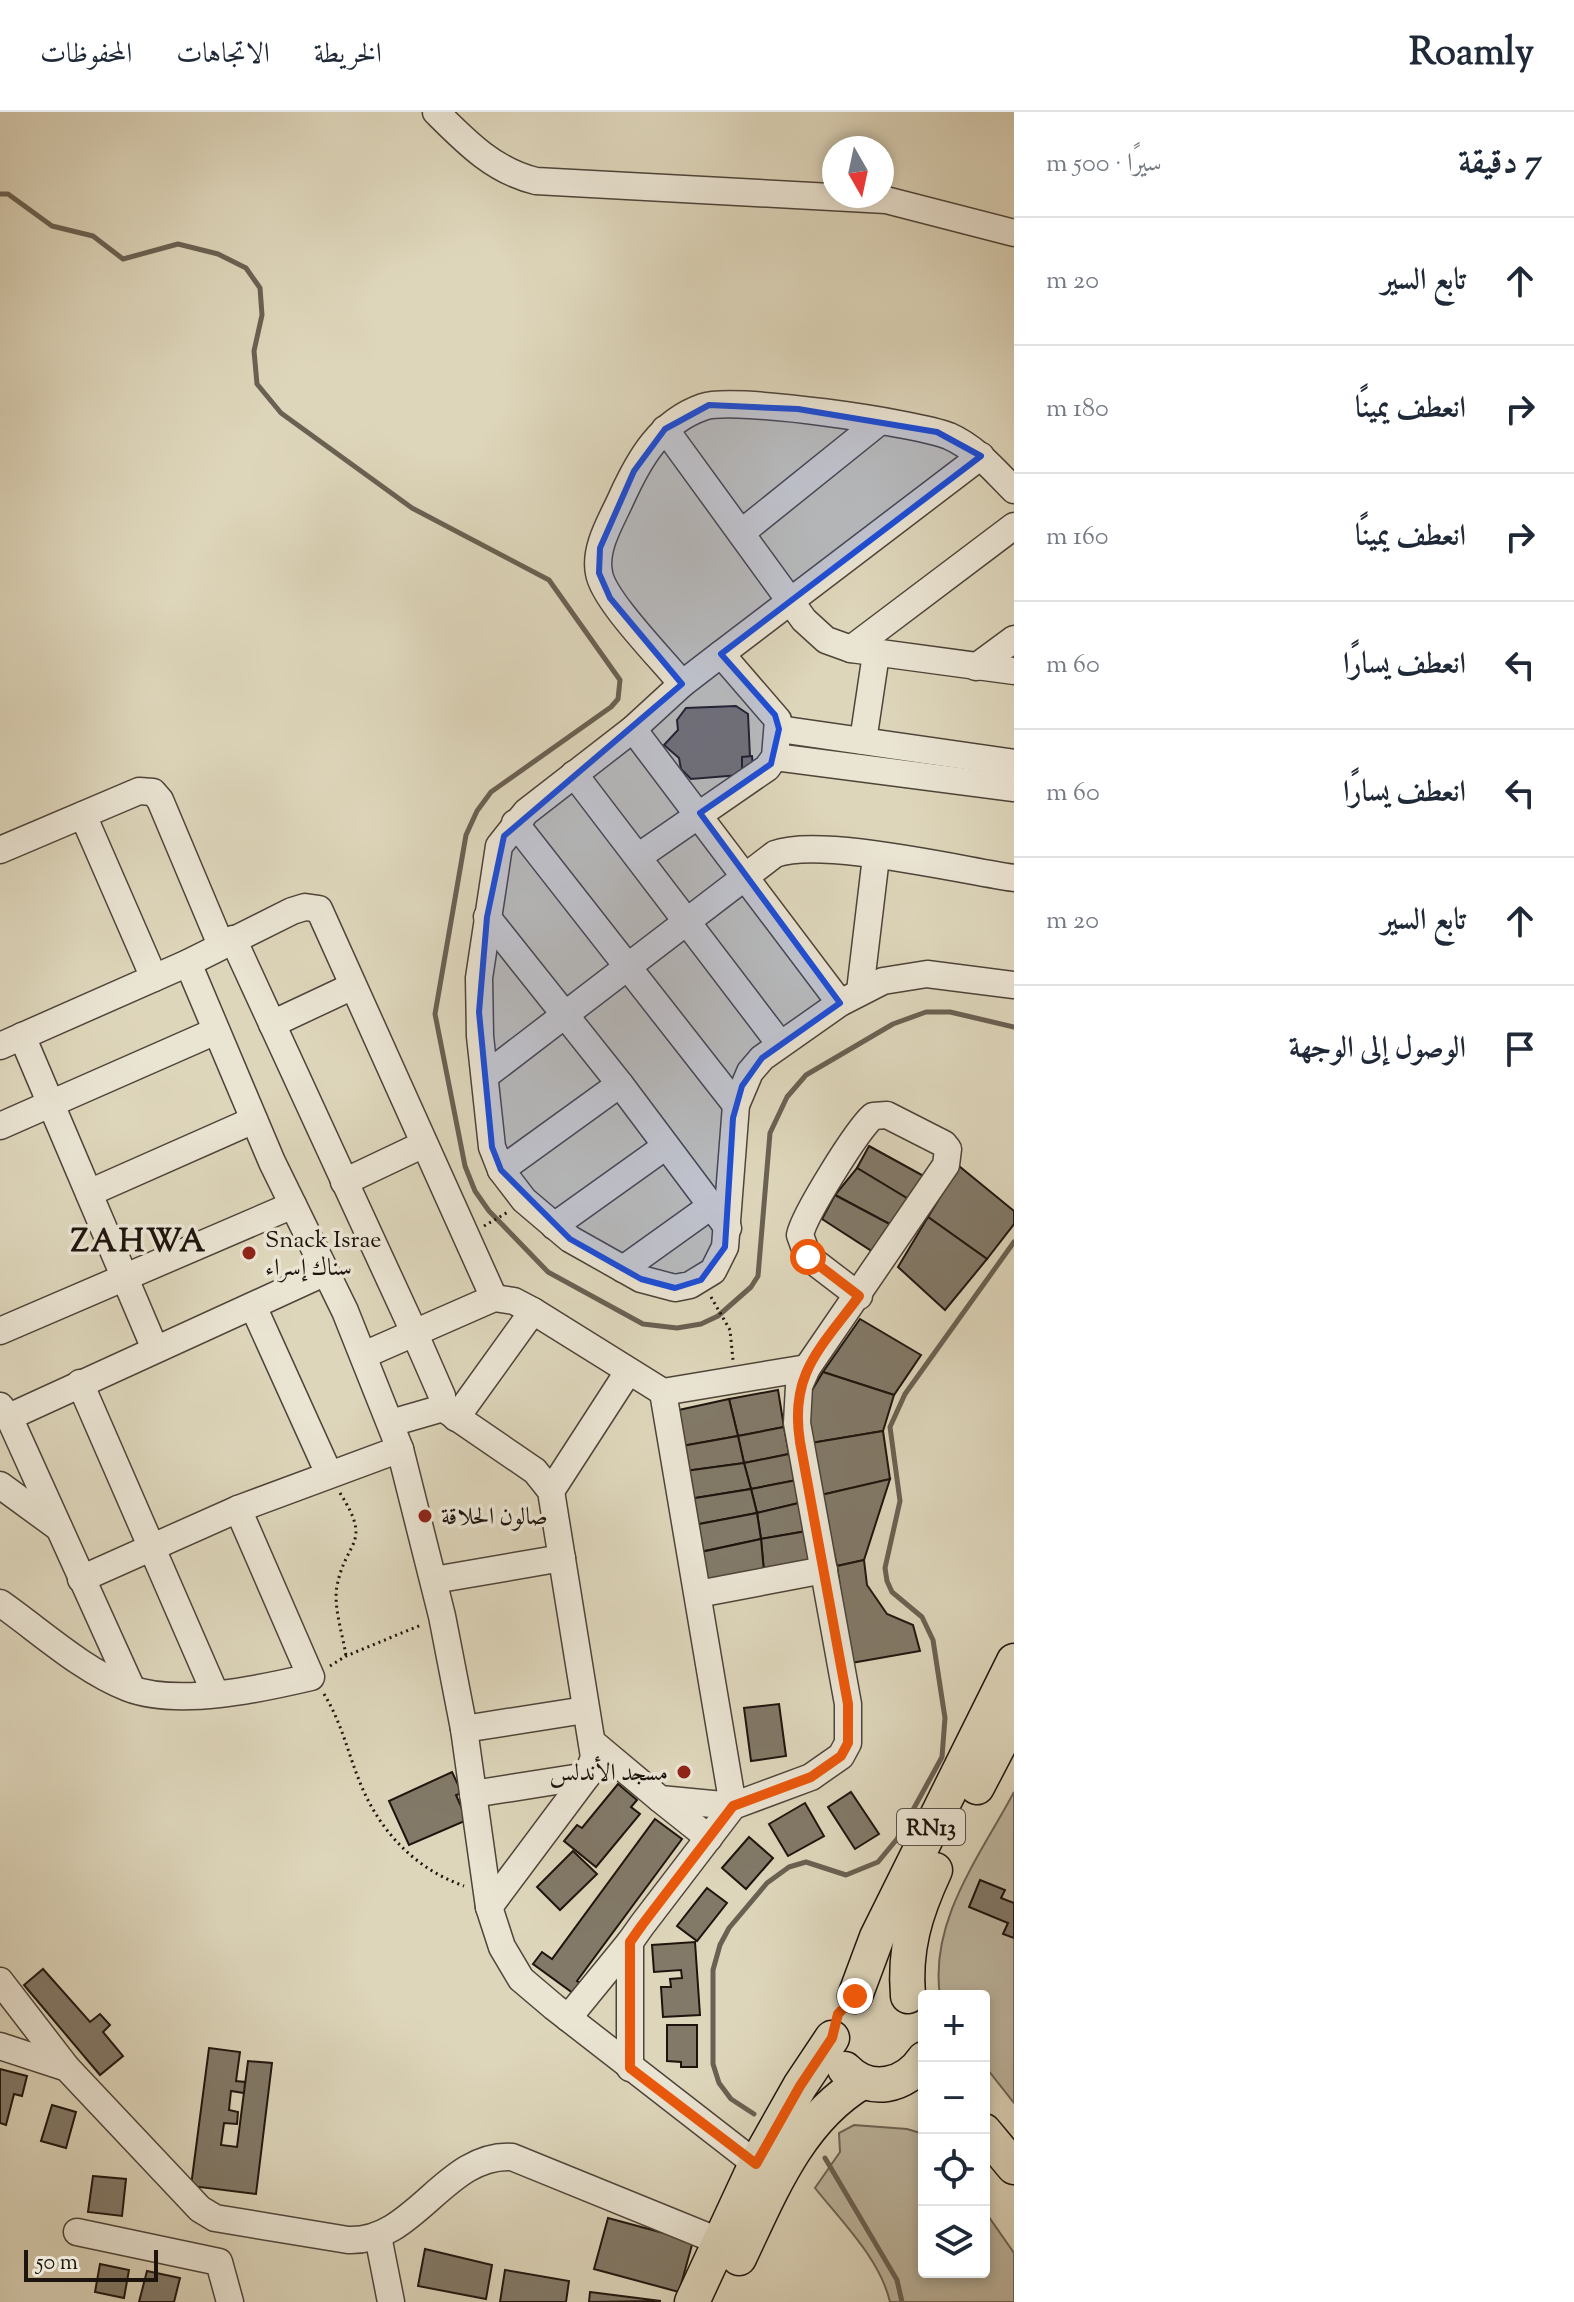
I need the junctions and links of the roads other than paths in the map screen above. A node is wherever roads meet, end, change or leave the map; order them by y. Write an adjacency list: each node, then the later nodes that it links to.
1 (436, 112): 2 (street)
2 (1014, 233)
3 (879, 422): 4 (street); 5 (street); 8 (street)
4 (665, 429): 8 (street); 15 (street)
5 (981, 456): 6 (street); 9 (street)
6 (1014, 490)
7 (1014, 526): 11 (street)
8 (741, 533): 9 (street)
9 (788, 600): 11 (street); 12 (street)
10 (1014, 639): 13 (street)
11 (863, 652): 13 (street); 18 (street)
12 (721, 654): 15 (street); 17 (street)
13 (976, 667): 14 (street)
14 (1014, 671)
15 (682, 684): 16 (street)
16 (633, 729): 21 (street); 23 (street)
17 (779, 729): 18 (street); 19 (street)
18 (863, 741): 20 (street)
19 (775, 757): 22 (street); 23 (street)
20 (1014, 763)
21 (574, 774): 25 (street); 27 (street)
22 (1014, 788)
23 (700, 813): 27 (street); 29 (street)
24 (83, 815): 26 (street); 33 (street); 36 (street)
25 (515, 823): 31 (street); 35 (street)
26 (0, 850)
27 (638, 857): 32 (street)
28 (876, 857): 29 (street); 30 (street); 39 (street)
29 (745, 876): 32 (street); 39 (street)
30 (1014, 878)
31 (487, 917): 40 (street); 45 (street)
32 (687, 920): 35 (street); 44 (street)
33 (227, 942): 34 (street); 38 (street); 41 (street)
34 (188, 963): 36 (street); 42 (street)
35 (626, 967): 40 (street); 48 (street)
36 (154, 978): 43 (street)
37 (1014, 985): 39 (street)
38 (353, 986): 41 (street); 51 (street)
39 (850, 997): 44 (street)
40 (566, 1014): 45 (street); 46 (street)
41 (272, 1024): 54 (street)
42 (216, 1031): 47 (street); 49 (street)
43 (11, 1041): 47 (street)
44 (780, 1044): 48 (street)
45 (485, 1076): 53 (street)
46 (620, 1084): 52 (street); 53 (street)
47 (53, 1104): 50 (street); 55 (street)
48 (736, 1105): 59 (street)
49 (254, 1120): 55 (street); 56 (street)
50 (0, 1126)
51 (422, 1145): 54 (street); 64 (street)
52 (666, 1146): 57 (street); 58 (street)
53 (501, 1170): 58 (street)
54 (344, 1182): 68 (street)
55 (89, 1193): 62 (street)
56 (293, 1205): 61 (street); 62 (street)
57 (711, 1206): 59 (street); 60 (street)
58 (554, 1226): 60 (street)
59 (728, 1228): 60 (street)
60 (623, 1269)
61 (326, 1272): 65 (street); 70 (street)
62 (126, 1279): 67 (street); 69 (street)
63 (859, 1296): 63 (street); 71 (street)
64 (494, 1298): 66 (street); 68 (street)
65 (253, 1306): 69 (street); 79 (street)
66 (533, 1311): 72 (street); 76 (street)
67 (0, 1331)
68 (414, 1332): 70 (street); 76 (street)
69 (155, 1349): 73 (street)
70 (364, 1355): 77 (street)
71 (807, 1368): 74 (street); 86 (street)
72 (628, 1372): 74 (street); 81 (street)
73 (80, 1383): 75 (street); 84 (street)
74 (663, 1392): 89 (street)
75 (4, 1412): 83 (street)
76 (449, 1413): 77 (street); 81 (street)
77 (391, 1423): 78 (street)
78 (400, 1449): 79 (street); 88 (street)
79 (329, 1474): 82 (street)
80 (0, 1485): 83 (street)
81 (551, 1491): 85 (street)
82 (238, 1509): 84 (street); 93 (street)
83 (59, 1529): 87 (street)
84 (151, 1548): 87 (street); 93 (street)
85 (562, 1558): 88 (street); 94 (street)
86 (824, 1570): 89 (street); 101 (street)
87 (81, 1579): 92 (street)
88 (434, 1580): 96 (street)
89 (698, 1594): 101 (street)
90 (0, 1603): 92 (street)
91 (1014, 1661): 106 (main road, RN13)
92 (132, 1689): 93 (street)
93 (215, 1693)
94 (585, 1710): 96 (street); 97 (street)
95 (1014, 1716): 107 (main road, RN13)
96 (464, 1729): 99 (street)
97 (592, 1742): 98 (street); 100 (street)
98 (587, 1776): 99 (street); 103 (street)
99 (473, 1794): 103 (street)
100 (660, 1799): 101 (street); 102 (street)
101 (733, 1806): 102 (street)
102 (709, 1838): 104 (street)
103 (488, 1900): 108 (street)
104 (630, 1942): 108 (street); 112 (street)
105 (0, 1981): 111 (street)
106 (855, 1996): 107 (main road, RN13); 109 (main road, RN13)
107 (916, 2005)
108 (568, 2018): 112 (street)
109 (832, 2038): 114 (main road); 118 (main road, RN13)
110 (0, 2046): 111 (street)
111 (67, 2068): 120 (street)
112 (630, 2068): 118 (street)
113 (917, 2074): 114 (main road)
114 (862, 2082): 128 (main road)
115 (990, 2110): 117 (main road)
116 (986, 2134): 119 (main road)
117 (1014, 2139)
118 (756, 2164): 123 (main road, RN13)
119 (1014, 2167)
120 (230, 2222): 122 (street); 124 (street)
121 (77, 2232): 124 (street)
122 (378, 2236): 123 (street); 126 (street)
123 (721, 2242): 127 (main road, RN13)
124 (219, 2262): 125 (street)
125 (230, 2302)
126 (391, 2302)
127 (692, 2302)
128 (718, 2302)

